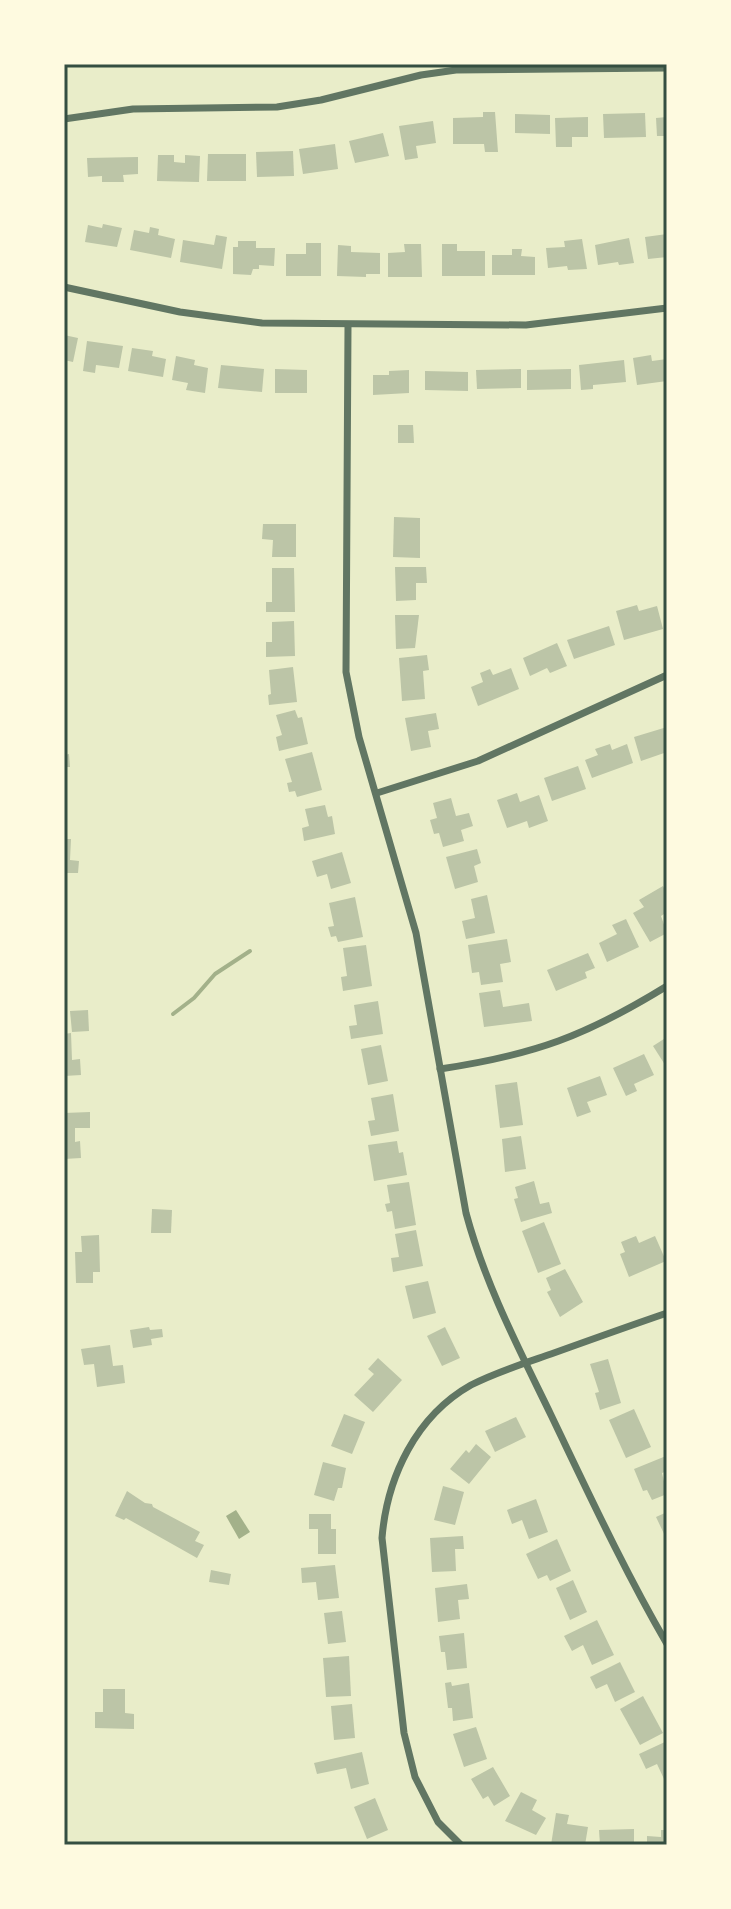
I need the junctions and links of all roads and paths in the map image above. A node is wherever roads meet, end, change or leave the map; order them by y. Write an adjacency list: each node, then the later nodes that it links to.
1 (667, 68): 2 (street)
2 (64, 119)
3 (64, 287): 5 (street)
4 (667, 308): 5 (street)
5 (348, 326): 7 (street)
6 (667, 675): 7 (street)
7 (377, 793): 9 (street)
8 (667, 986): 9 (street)
9 (440, 1069): 11 (street)
10 (667, 1313): 11 (street)
11 (526, 1363): 12 (street); 13 (street)
12 (667, 1644)
13 (461, 1845)

